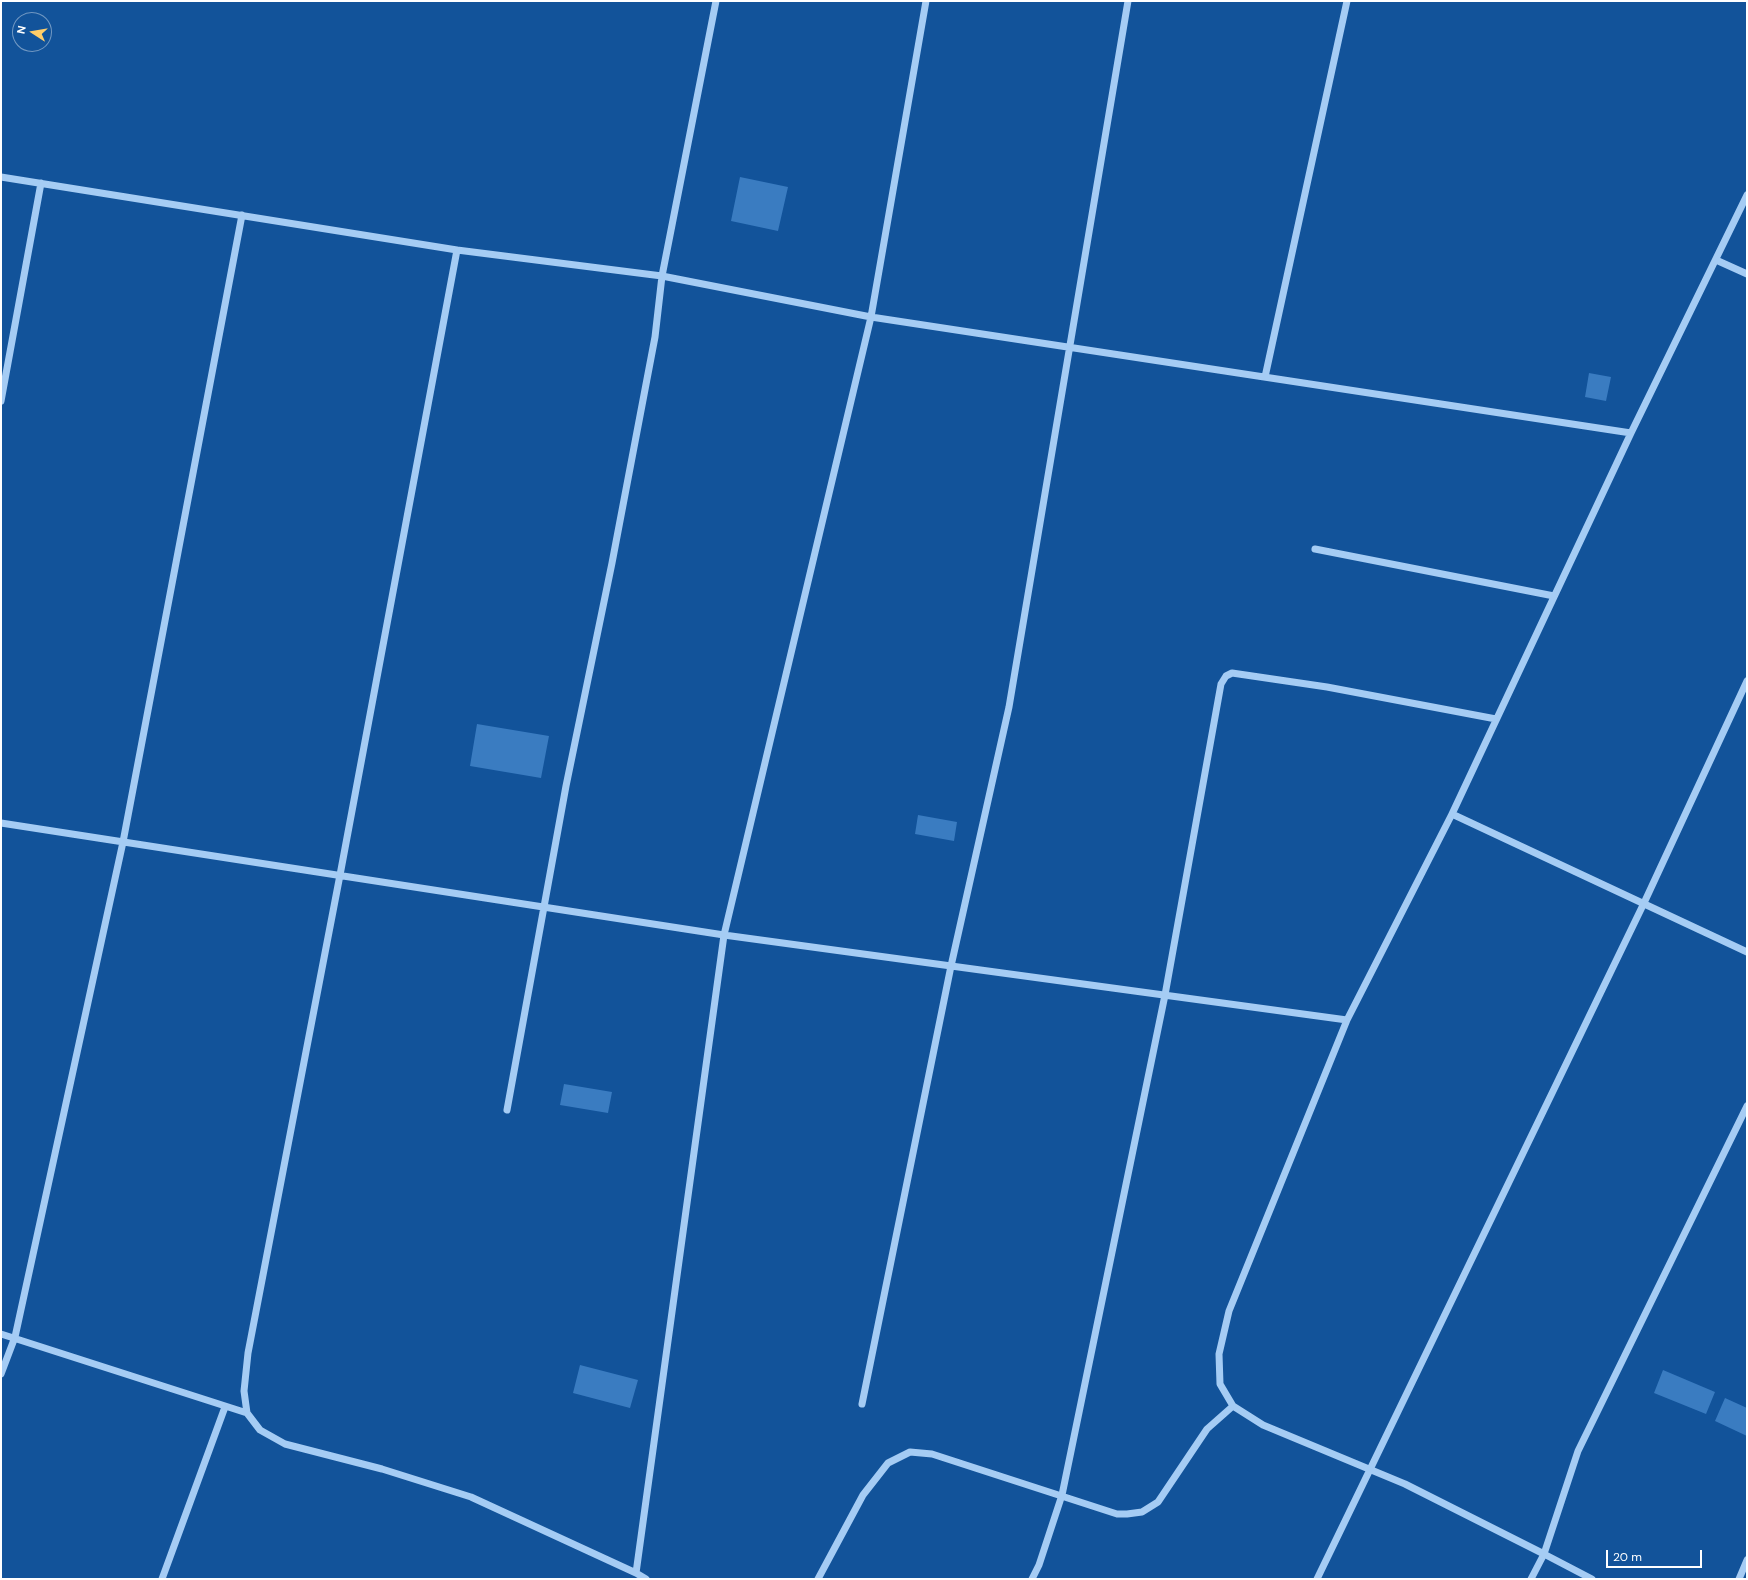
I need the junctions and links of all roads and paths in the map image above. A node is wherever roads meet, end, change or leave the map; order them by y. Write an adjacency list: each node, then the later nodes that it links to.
1 (716, 1): 12 (street)
2 (926, 1): 13 (street)
3 (1128, 1): 14 (street)
4 (1347, 1): 15 (street)
5 (1, 177): 6 (street)
6 (41, 183): 8 (street); 16 (street)
7 (1747, 195): 10 (street)
8 (242, 215): 9 (street); 24 (street)
9 (456, 250): 12 (street); 25 (street)
10 (1716, 260): 11 (street); 17 (street)
11 (1747, 274)
12 (662, 276): 13 (street); 27 (street)
13 (871, 317): 14 (street); 28 (street)
14 (1068, 347): 15 (street); 30 (street)
15 (1265, 377): 17 (street)
16 (1, 401)
17 (1631, 433): 19 (street)
18 (1315, 549): 19 (street)
19 (1554, 596): 21 (street)
20 (1747, 681): 26 (street)
21 (1496, 719): 22 (street); 31 (street)
22 (1452, 814): 26 (street); 32 (street)
23 (1, 823): 24 (street)
24 (123, 842): 25 (street); 36 (street)
25 (340, 875): 27 (street); 41 (street)
26 (1644, 903): 29 (street); 42 (street)
27 (544, 907): 28 (street); 34 (street)
28 (724, 935): 30 (street); 46 (street)
29 (1747, 952)
30 (951, 966): 31 (street); 38 (street)
31 (1165, 995): 32 (street); 43 (street)
32 (1347, 1020): 39 (street)
33 (1747, 1106): 44 (street)
34 (507, 1110)
35 (1, 1334): 36 (street)
36 (15, 1337): 37 (street); 40 (street)
37 (1, 1374)
38 (862, 1404)
39 (1233, 1406): 42 (street); 43 (street)
40 (225, 1407): 41 (street); 47 (street)
41 (247, 1413): 46 (street)
42 (1369, 1471): 44 (street); 51 (street)
43 (1062, 1495): 49 (street); 50 (street)
44 (1544, 1554): 52 (street); 53 (street)
45 (1747, 1560): 54 (street)
46 (636, 1573): 48 (street)
47 (162, 1579)
48 (646, 1579)
49 (818, 1579)
50 (1032, 1579)
51 (1317, 1579)
52 (1531, 1579)
53 (1592, 1579)
54 (1739, 1579)

